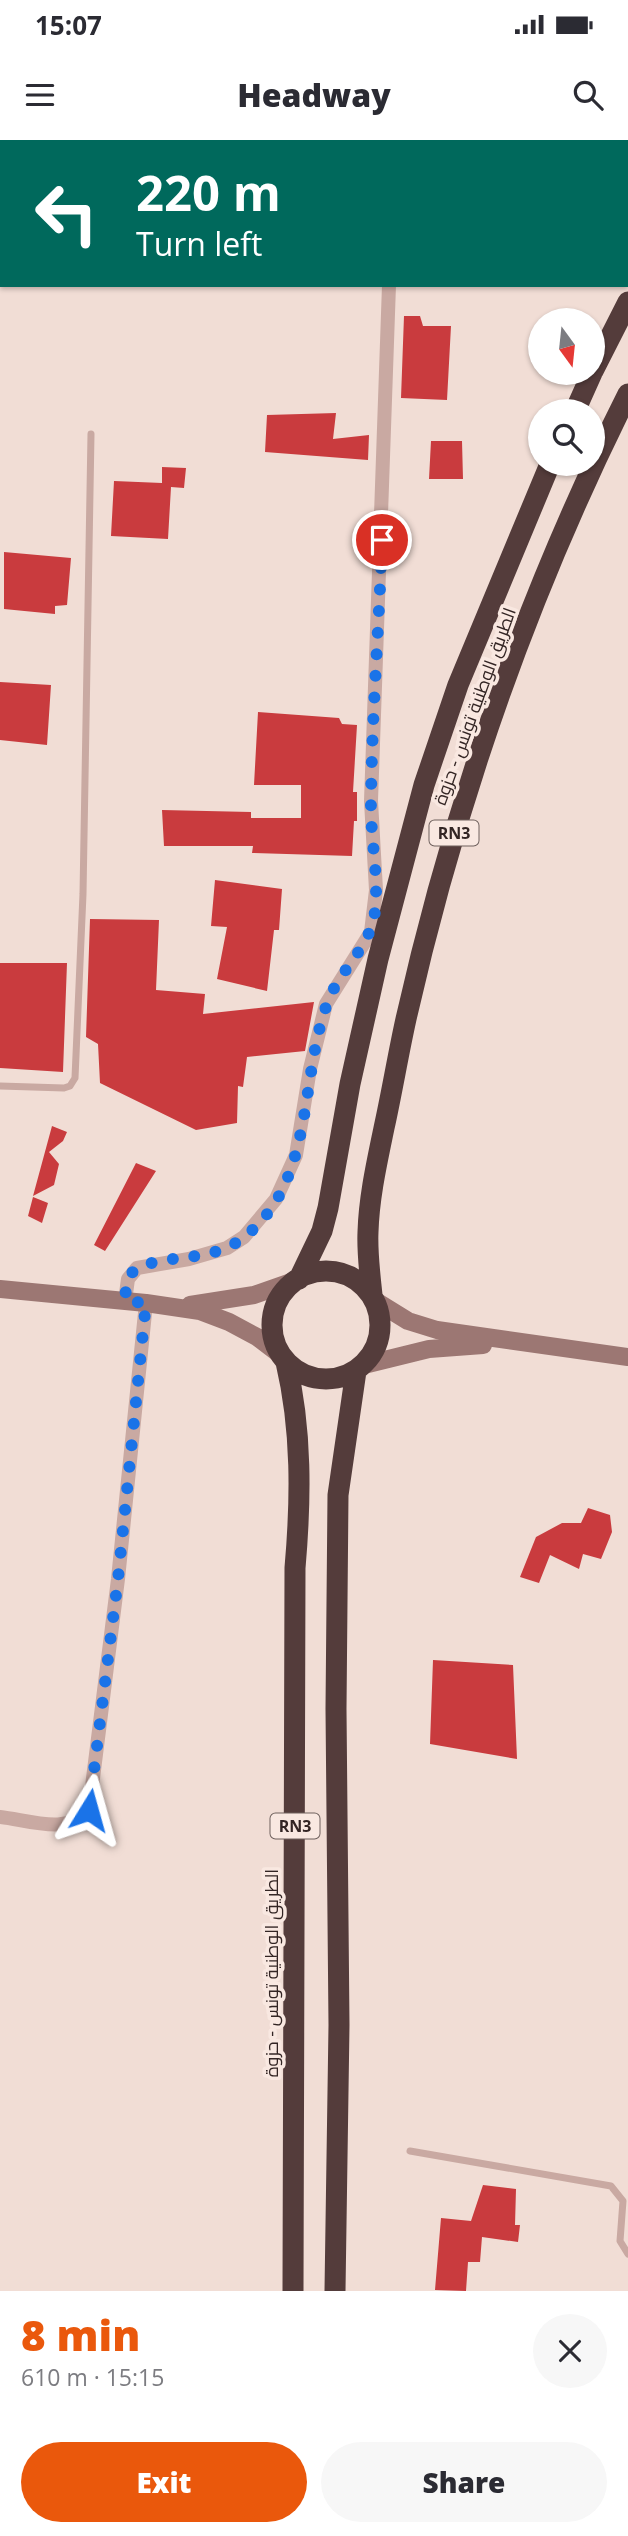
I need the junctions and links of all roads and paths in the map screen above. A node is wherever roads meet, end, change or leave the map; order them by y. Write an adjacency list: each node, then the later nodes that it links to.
1 (389, 287): 11 (street)
2 (628, 302): 3 (highway)
3 (606, 346)
4 (628, 394): 10 (highway, الطريق الوطنية تونس - حزوة / RN3)
5 (91, 434): 7 (lane)
6 (545, 476): 8 (highway, الطريق الوطنية تونس - حزوة / RN3)
7 (0, 1086)
8 (296, 1280): 10 (highway); 13 (main road); 16 (highway, RN3)
9 (0, 1289): 11 (main road)
10 (373, 1298): 14 (main road); 17 (highway, RN3)
11 (125, 1301): 12 (main road)
12 (146, 1303): 13 (main road); 18 (street)
13 (169, 1306): 16 (main road)
14 (521, 1345): 15 (main road); 17 (main road)
15 (628, 1357)
16 (284, 1359): 17 (highway); 21 (highway, الطريق الوطنية تونس - حزوة / RN3)
17 (360, 1368): 22 (highway, RN3)
18 (0, 1816)
19 (410, 2151): 20 (lane)
20 (628, 2254)
21 (293, 2291)
22 (335, 2291)

